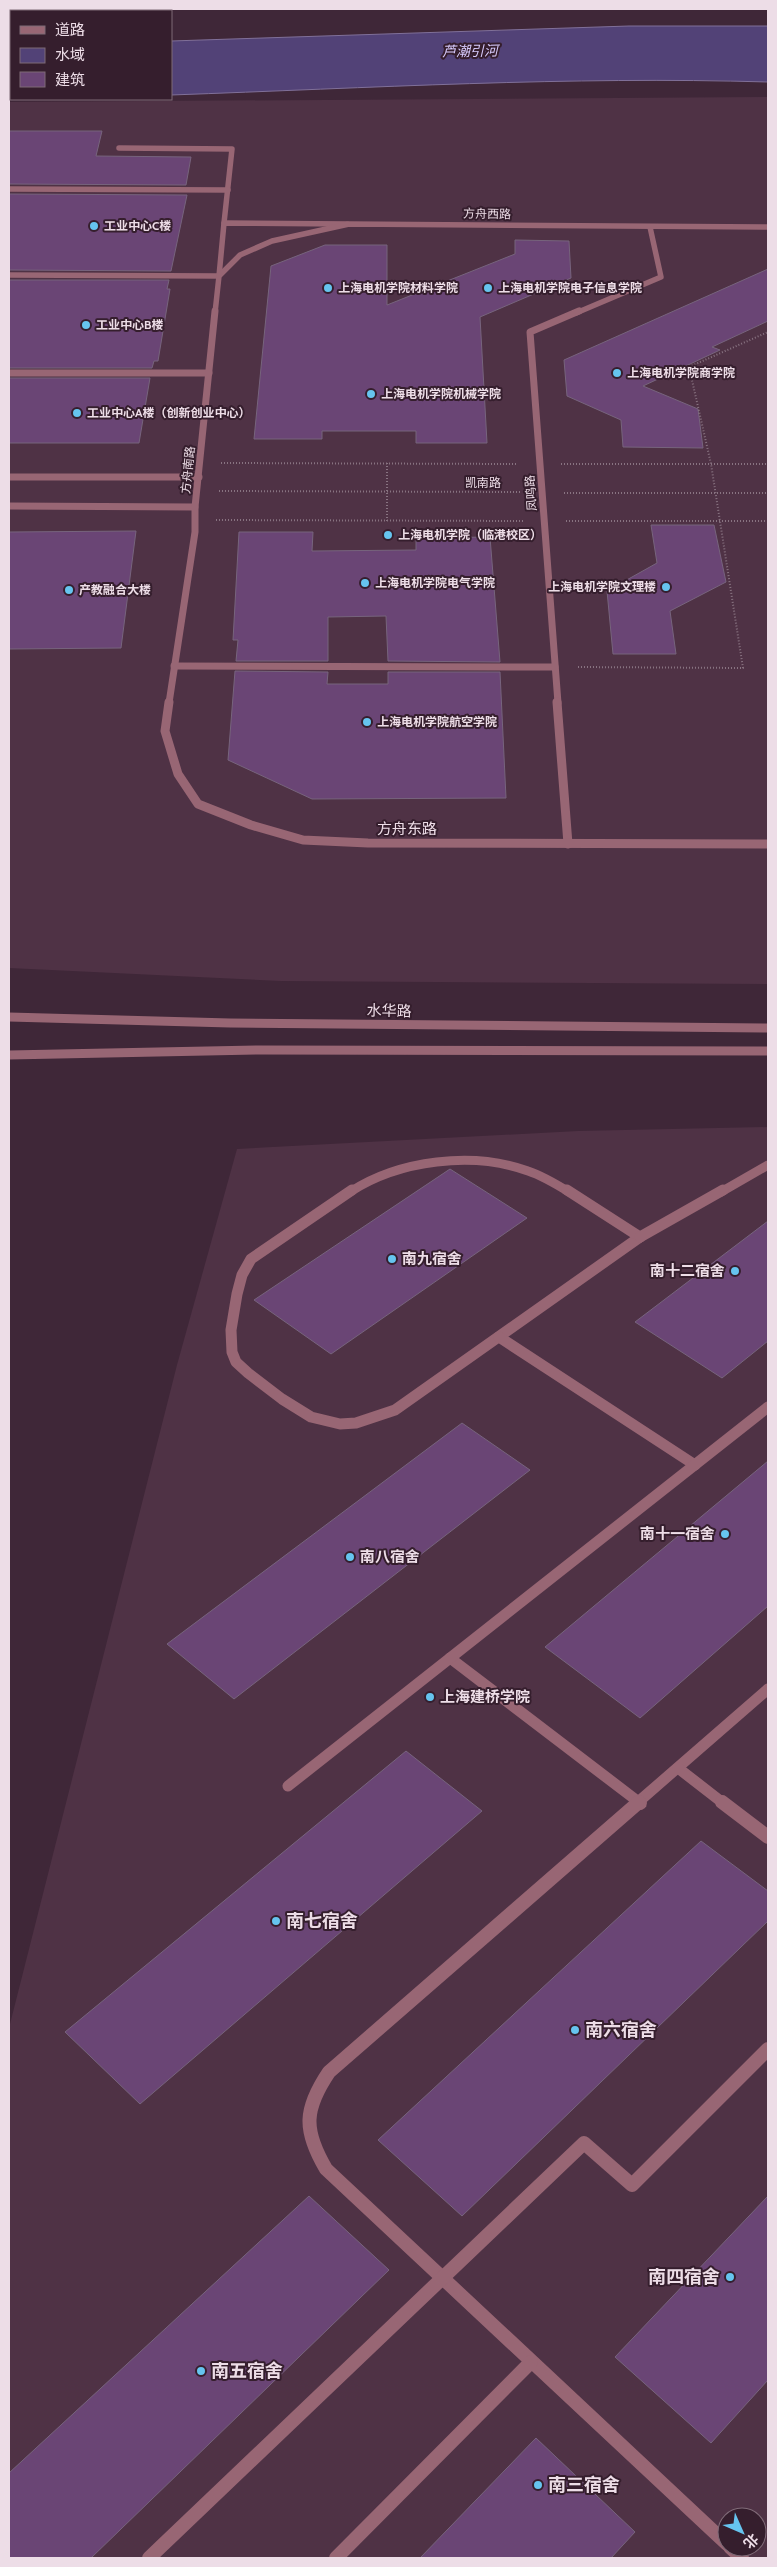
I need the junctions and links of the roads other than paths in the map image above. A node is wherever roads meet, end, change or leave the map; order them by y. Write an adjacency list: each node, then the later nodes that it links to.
1 (119, 148): 3 (street, 方舟南路)
2 (9, 189): 3 (street)
3 (228, 190): 4 (street, 方舟南路)
4 (224, 223): 5 (street); 9 (street, 方舟南路)
5 (349, 224): 6 (street, 方舟西路); 9 (street, 方舟西路)
6 (650, 227): 7 (street, 方舟西路); 17 (street, 凤鸣路)
7 (768, 227)
8 (9, 274): 9 (street)
9 (219, 276): 11 (street, 方舟南路)
10 (9, 373): 11 (street)
11 (209, 373): 13 (street, 方舟南路)
12 (9, 477): 13 (street)
13 (199, 477): 15 (street, 方舟南路)
14 (9, 506): 15 (street)
15 (195, 507): 16 (street, 方舟南路)
16 (174, 666): 17 (street); 18 (street, 方舟东路)
17 (555, 667): 18 (street, 凤鸣路)
18 (568, 844): 19 (street, 方舟东路)
19 (768, 844)
20 (9, 1017): 21 (street, 水华路)
21 (768, 1028)
22 (768, 1051): 23 (street)
23 (9, 1055)
24 (768, 1165): 25 (street)
25 (640, 1238): 26 (street); 26 (street)
26 (499, 1337): 28 (street)
27 (768, 1407): 28 (street)
28 (695, 1464): 29 (street)
29 (450, 1658): 32 (street); 33 (street)
30 (768, 1689): 31 (street)
31 (678, 1768): 33 (street); 34 (street)
32 (288, 1786)
33 (640, 1803): 36 (street)
34 (768, 1837)
35 (768, 2049): 36 (street)
36 (443, 2279): 37 (street); 39 (street)
37 (531, 2362): 38 (street); 40 (street)
38 (717, 2535)
39 (149, 2558)
40 (336, 2558)

